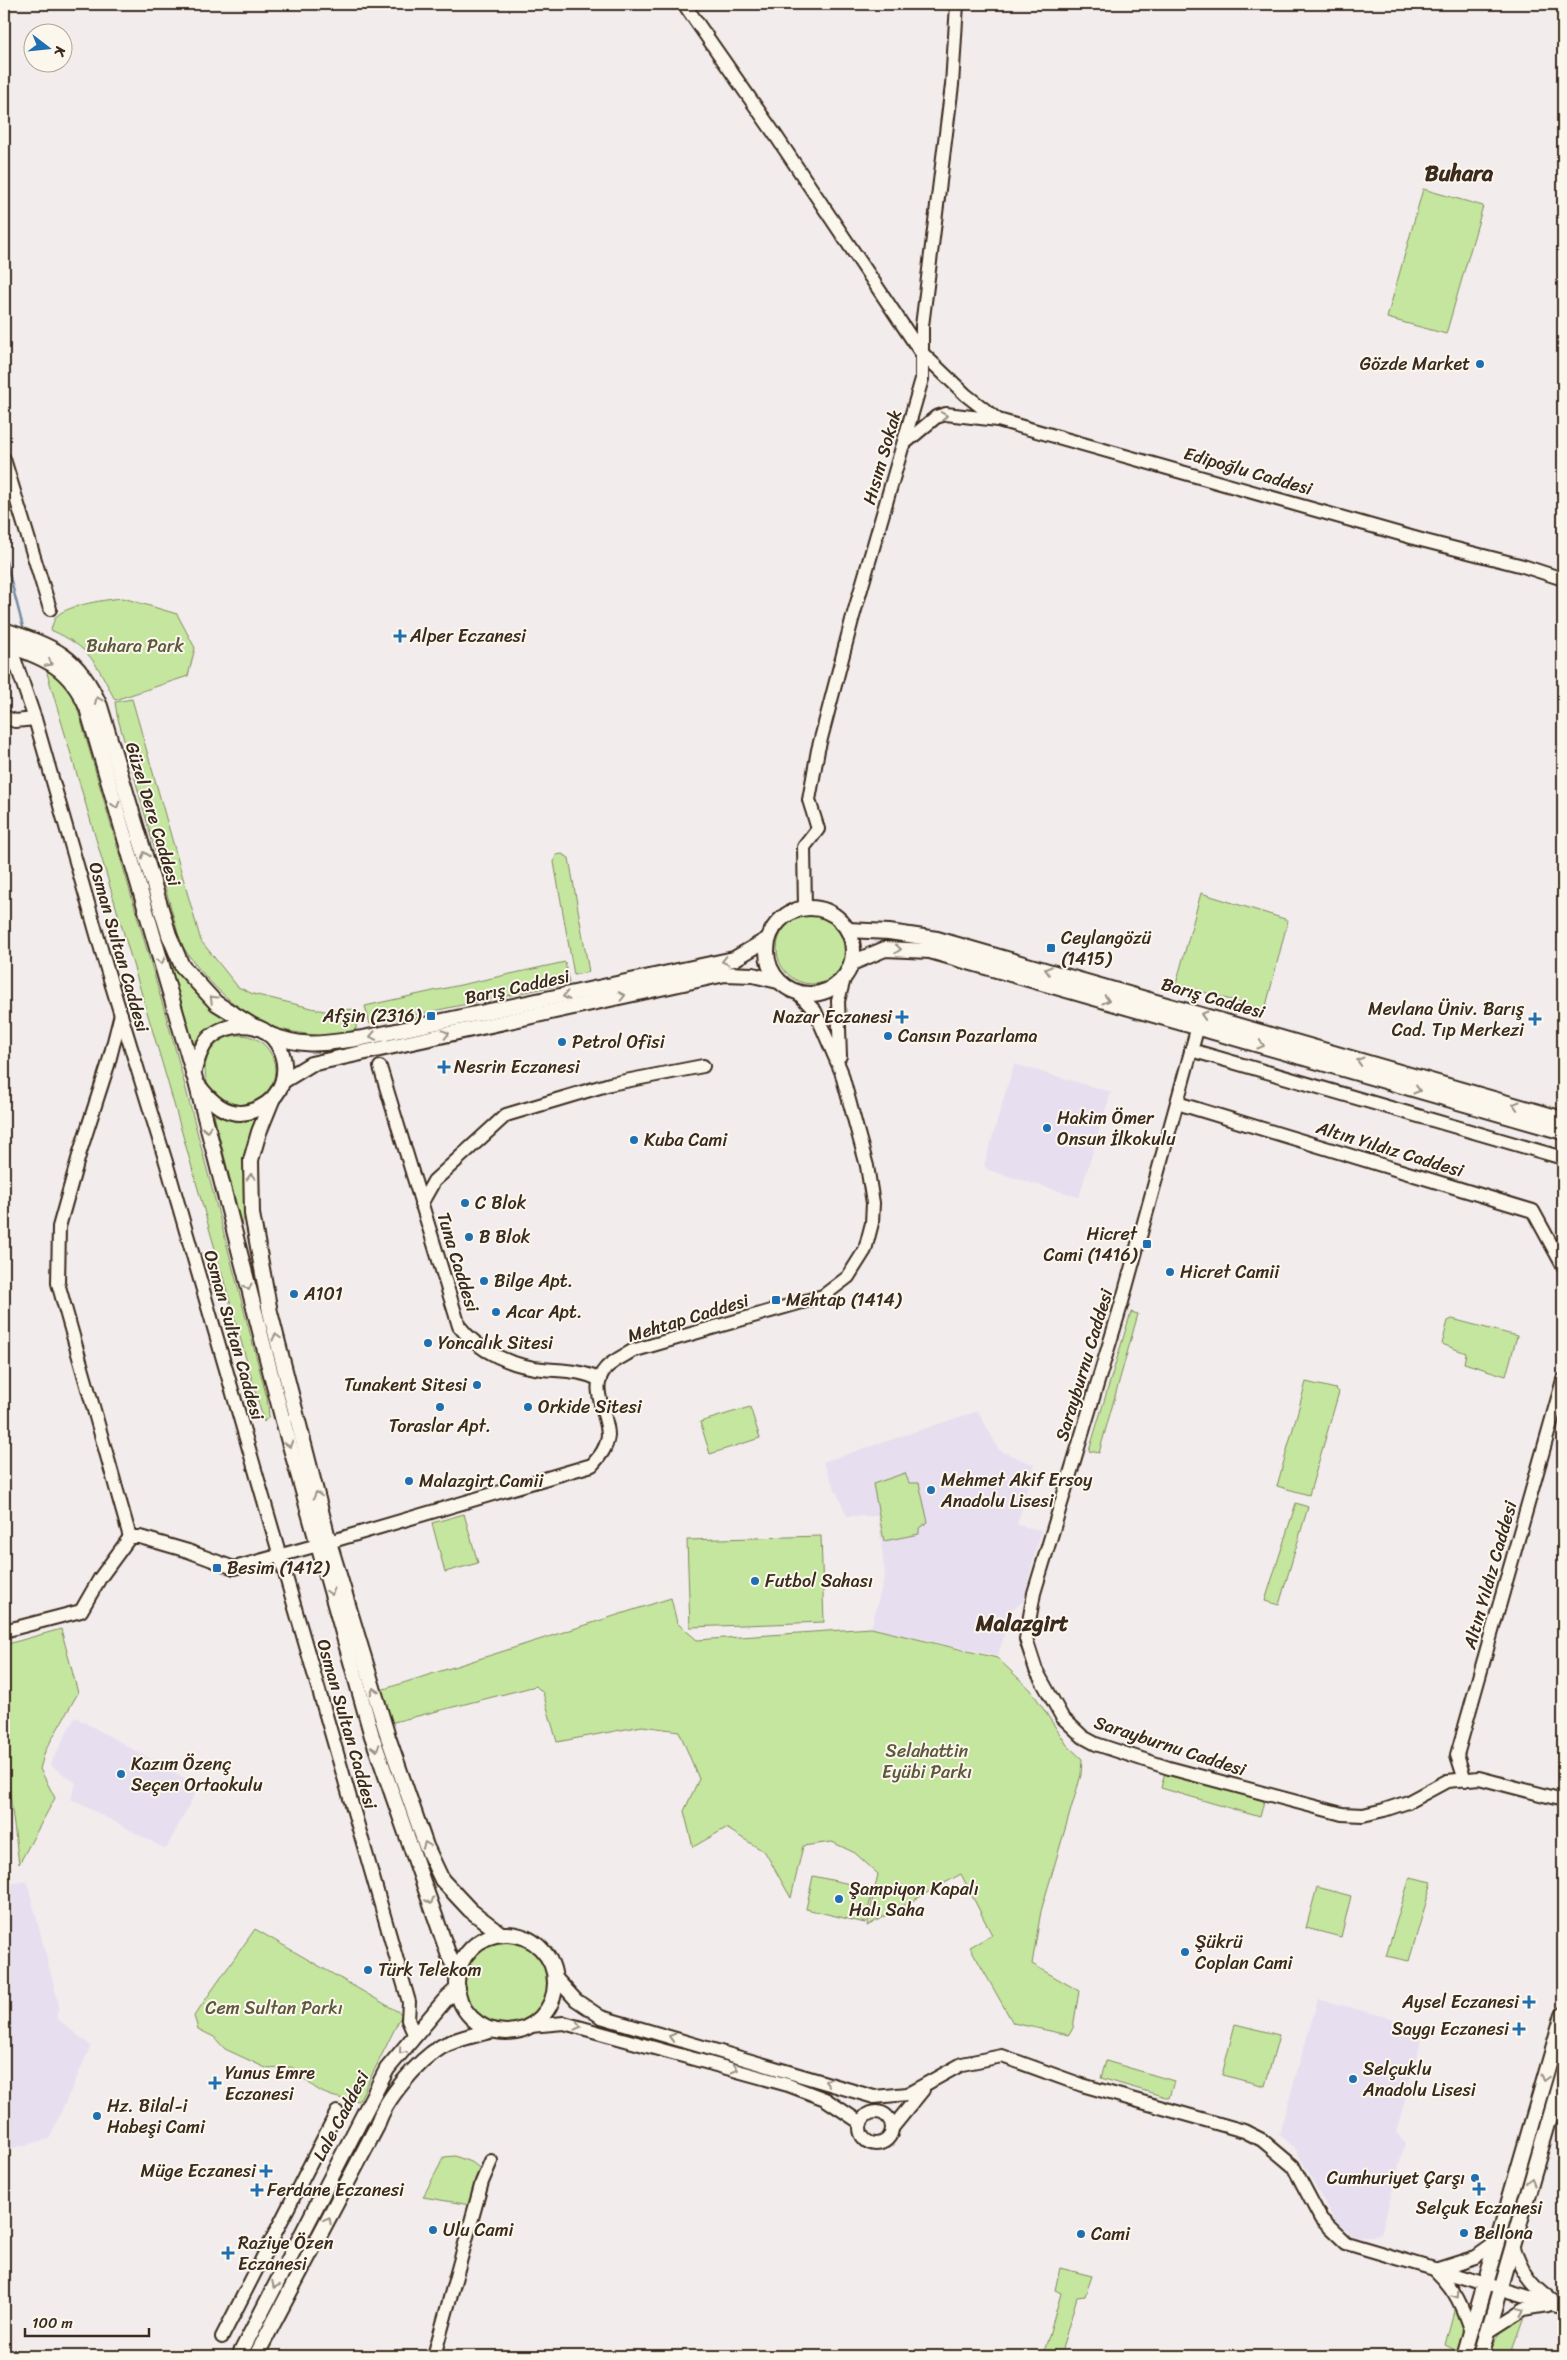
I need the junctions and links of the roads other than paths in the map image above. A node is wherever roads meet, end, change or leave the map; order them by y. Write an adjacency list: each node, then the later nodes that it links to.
1 (684, 4): 3 (street, Edipoğlu Caddesi)
2 (958, 4): 3 (street, Hısım Sokak)
3 (920, 351): 4 (street, Edipoğlu Caddesi); 5 (street, Hısım Sokak)
4 (998, 420): 5 (street, one-way to 4); 7 (street, Edipoğlu Caddesi)
5 (905, 443): 13 (street, Hısım Sokak)
6 (4, 459): 8 (street)
7 (1563, 579)
8 (50, 609)
9 (4, 630): 21 (main road, Güzel Dere Caddesi, one-way to 9)
10 (7, 645): 12 (street, Osman Sultan Caddesi); 28 (main road, Güzel Dere Caddesi, one-way to 28)
11 (4, 717): 12 (street)
12 (35, 719): 20 (street, Osman Sultan Caddesi)
13 (805, 908): 14 (main road); 15 (main road)
14 (848, 930): 16 (main road); 32 (main road, Barış Caddesi, one-way to 14)
15 (768, 939): 18 (main road); 23 (main road, Barış Caddesi, one-way to 23)
16 (852, 963): 17 (main road); 22 (main road, Barış Caddesi, one-way to 22)
17 (844, 978): 19 (main road); 27 (street)
18 (778, 981): 19 (main road); 29 (main road, Barış Caddesi, one-way to 18)
19 (798, 994): 27 (street)
20 (121, 1014): 39 (street); 41 (street, Osman Sultan Caddesi)
21 (253, 1026): 23 (main road); 28 (main road)
22 (1198, 1026): 24 (street, Sarayburnu Caddesi); 33 (main road, Barış Caddesi, one-way to 33)
23 (268, 1034): 29 (main road)
24 (1191, 1050): 31 (street, Sarayburnu Caddesi); 34 (street)
25 (380, 1066): 35 (street, Tuna Caddesi)
26 (703, 1066): 35 (street, Tuna Caddesi)
27 (841, 1071): 37 (street, Mehtap Caddesi)
28 (194, 1078): 30 (main road); 40 (main road, Güzel Dere Caddesi, one-way to 40)
29 (283, 1081): 30 (main road)
30 (272, 1100): 40 (main road, one-way to 30)
31 (1177, 1103): 36 (street, Altın Yıldız Caddesi); 43 (street, Sarayburnu Caddesi)
32 (1563, 1118)
33 (1563, 1132)
34 (1563, 1158)
35 (422, 1204): 37 (street, Tuna Caddesi)
36 (1563, 1266)
37 (600, 1380): 40 (street)
38 (1563, 1380): 43 (street, Altın Yıldız Caddesi)
39 (130, 1537): 41 (street); 42 (street)
40 (324, 1543): 41 (street); 45 (main road, one-way to 40); 47 (main road, one-way to 47)
41 (280, 1555): 51 (street, Osman Sultan Caddesi)
42 (4, 1631)
43 (1465, 1780): 44 (street, Sarayburnu Caddesi)
44 (1563, 1799)
45 (501, 1934): 46 (main road); 47 (main road)
46 (555, 1977): 49 (main road); 54 (street, one-way to 46)
47 (458, 1981): 50 (main road); 51 (main road, Lale Caddesi)
48 (1563, 2015): 60 (main road, one-way to 60)
49 (530, 2026): 50 (main road); 57 (street, one-way to 57)
50 (493, 2030): 70 (main road, Lale Caddesi, one-way to 50)
51 (415, 2036): 69 (main road, Lale Caddesi, one-way to 69)
52 (1563, 2072): 61 (main road, one-way to 52)
53 (926, 2086): 54 (street); 58 (street); 62 (street)
54 (874, 2097): 56 (street)
55 (337, 2112): 68 (street, Lale Caddesi)
56 (884, 2113): 57 (street); 58 (street)
57 (861, 2123): 58 (street)
58 (893, 2127)
59 (491, 2161): 71 (street)
60 (1497, 2242): 62 (street); 63 (main road)
61 (1513, 2245): 64 (main road); 65 (street)
62 (1435, 2270): 63 (street); 66 (street, one-way to 66)
63 (1484, 2285): 64 (street); 66 (main road)
64 (1500, 2289): 65 (street); 67 (main road)
65 (1562, 2306): 67 (street, one-way to 65)
66 (1471, 2332): 72 (main road)
67 (1488, 2332): 73 (main road)
68 (222, 2337)
69 (243, 2353)
70 (256, 2356)
71 (434, 2356)
72 (1464, 2356)
73 (1481, 2356)

